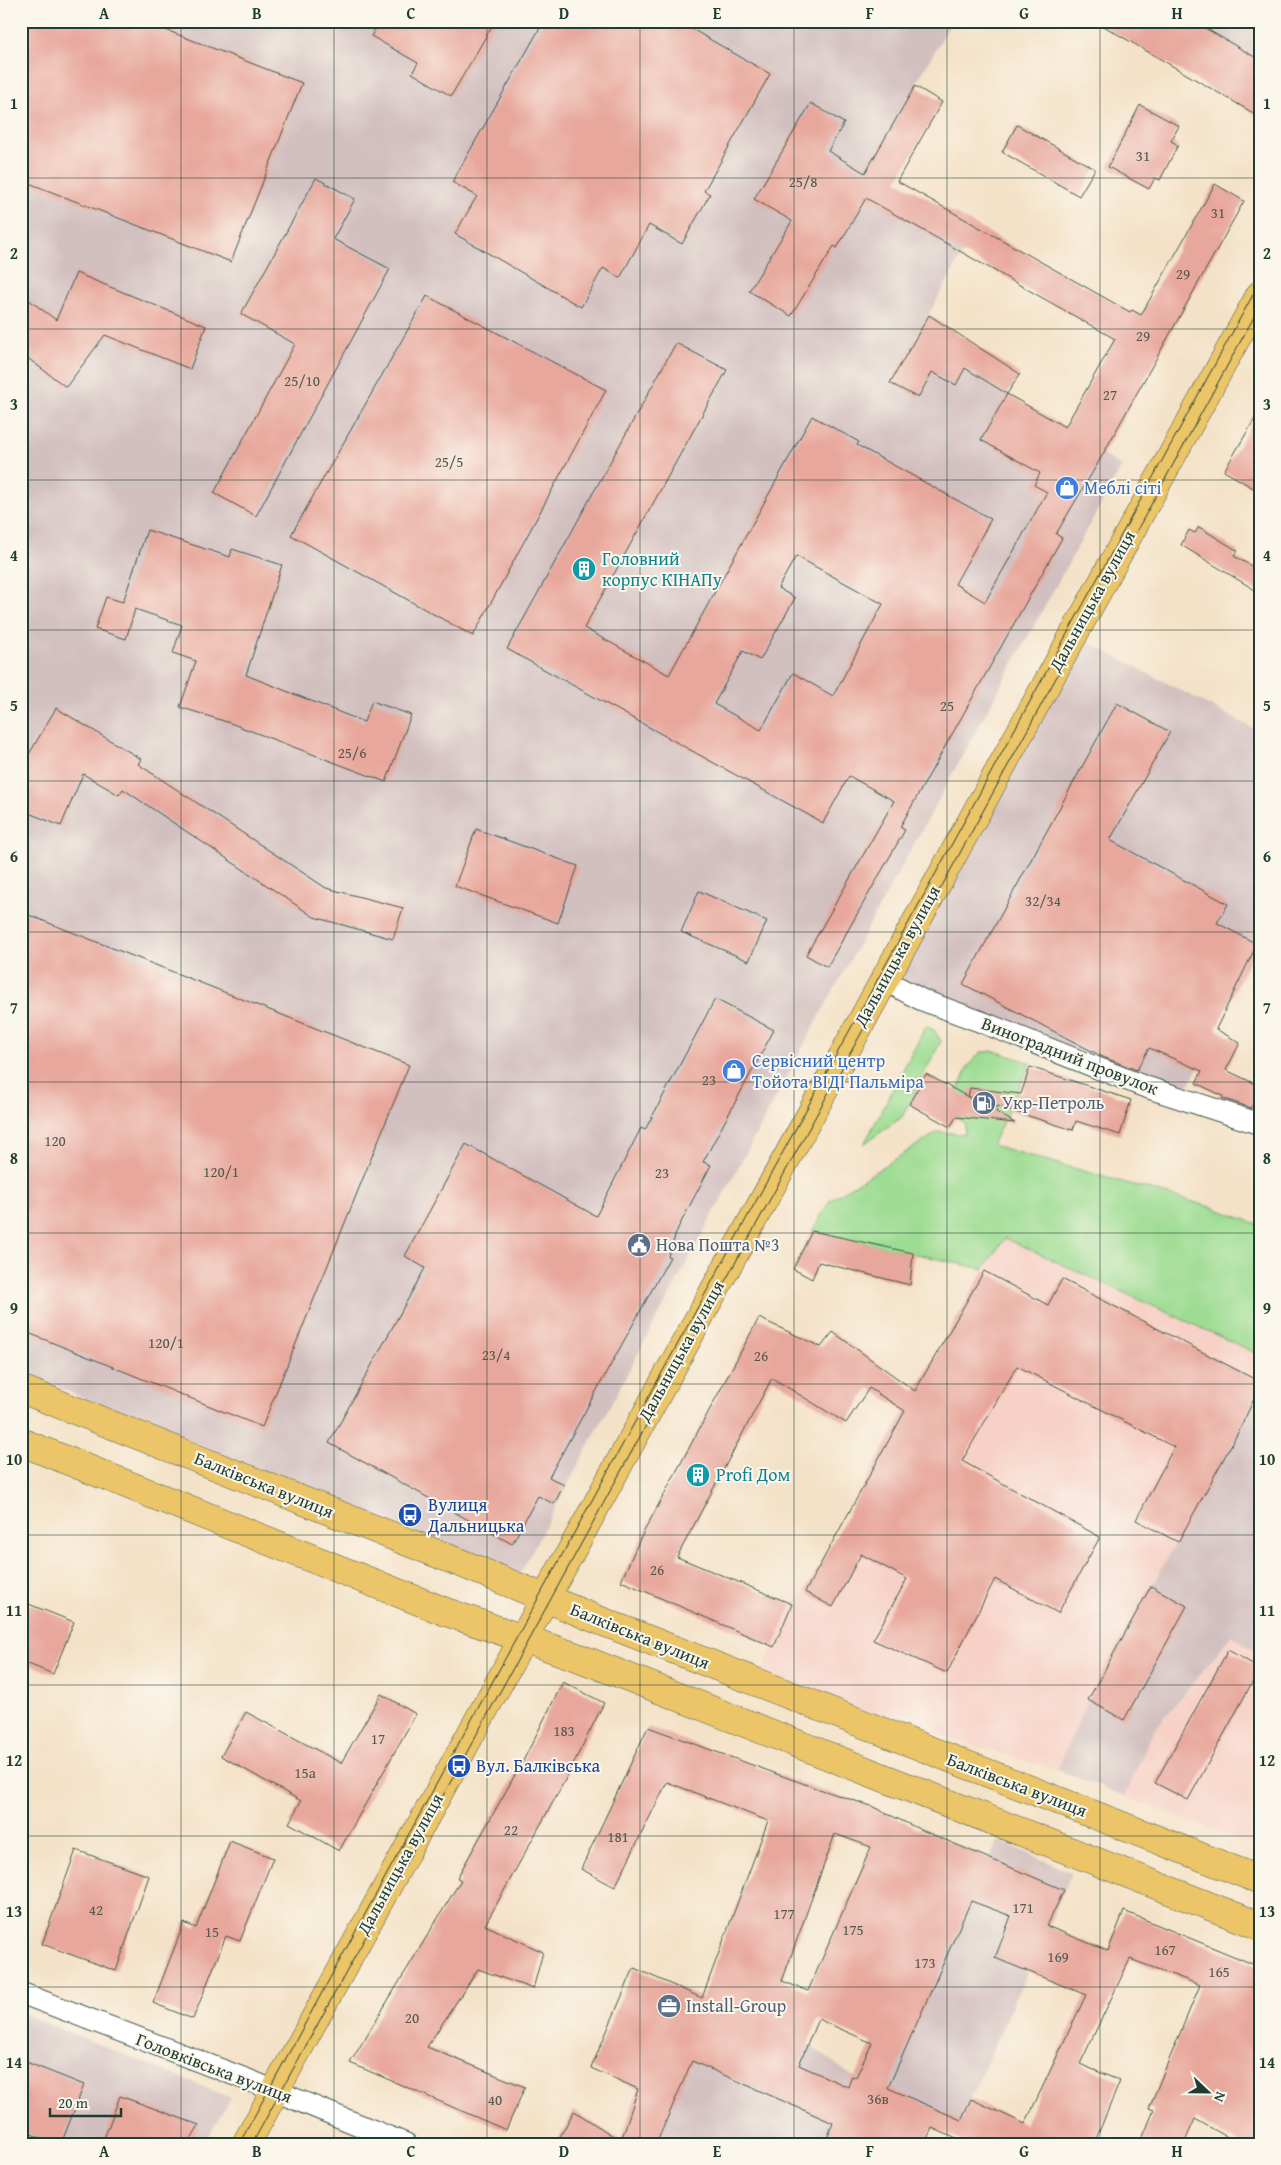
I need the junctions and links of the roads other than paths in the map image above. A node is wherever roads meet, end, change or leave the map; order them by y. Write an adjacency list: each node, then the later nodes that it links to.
1 (1260, 295): 2 (main road, Дальницька вулиця)
2 (884, 980): 3 (street, Виноградний провулок); 6 (main road, Дальницька вулиця)
3 (1260, 1124)
4 (21, 1389): 6 (main road, Балківська вулиця)
5 (21, 1442): 7 (main road)
6 (545, 1599): 7 (main road, Дальницька вулиця); 8 (main road, Балківська вулиця)
7 (523, 1638): 9 (main road); 11 (main road, Дальницька вулиця)
8 (1260, 1880)
9 (1260, 1926)
10 (21, 1993): 11 (street, Головківська вулиця)
11 (275, 2091): 12 (main road, Дальницька вулиця); 13 (street, Головківська вулиця)
12 (246, 2144)
13 (406, 2144)

